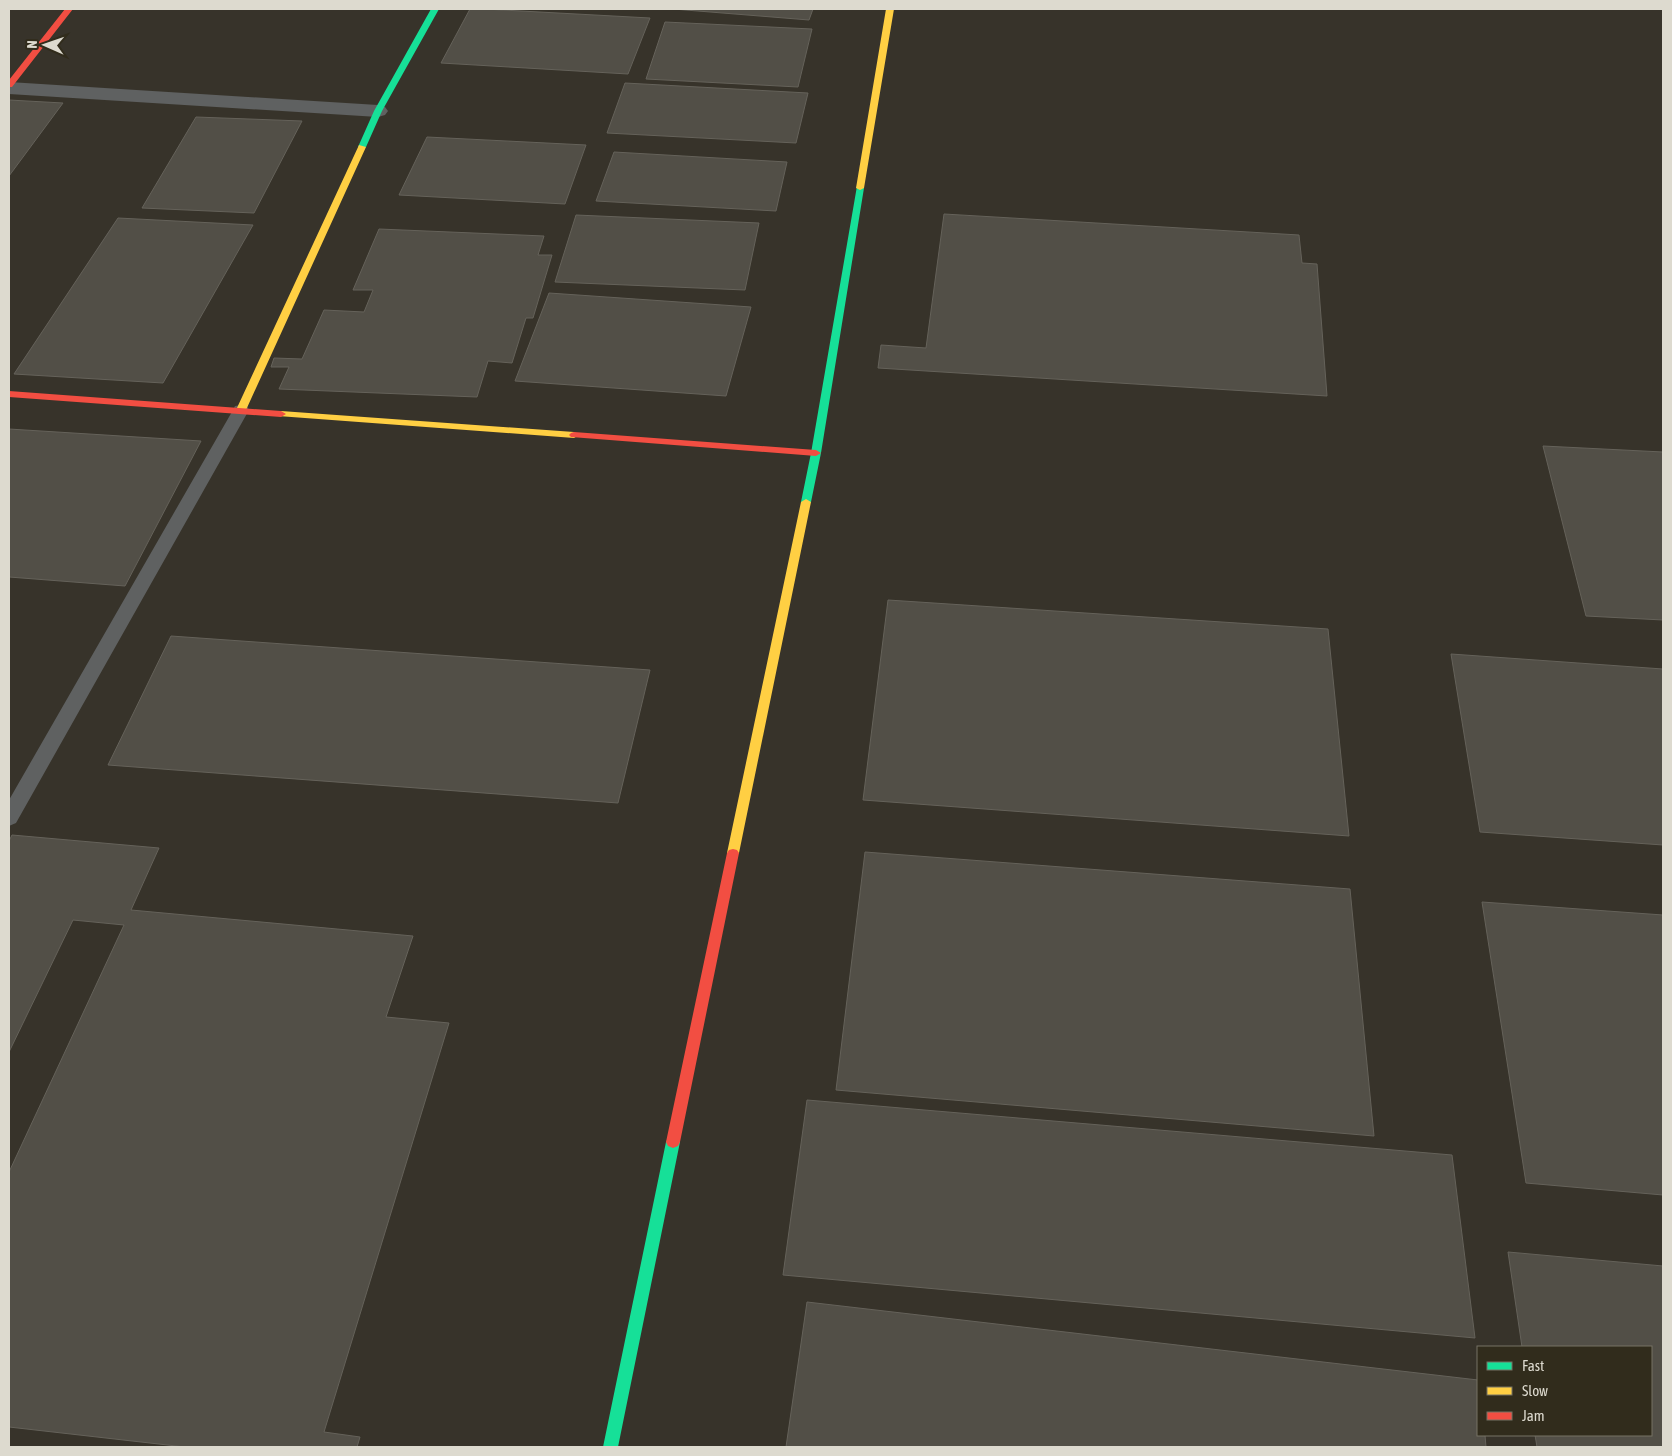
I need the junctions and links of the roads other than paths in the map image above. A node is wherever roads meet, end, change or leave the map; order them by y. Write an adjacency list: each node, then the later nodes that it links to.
1 (69, 9): 4 (street)
2 (435, 9): 5 (street)
3 (890, 9): 8 (street)
4 (9, 86): 5 (street)
5 (378, 111): 7 (street)
6 (9, 394): 7 (street)
7 (241, 410): 8 (street); 9 (lane)
8 (816, 453): 10 (street)
9 (9, 818)
10 (610, 1447)

